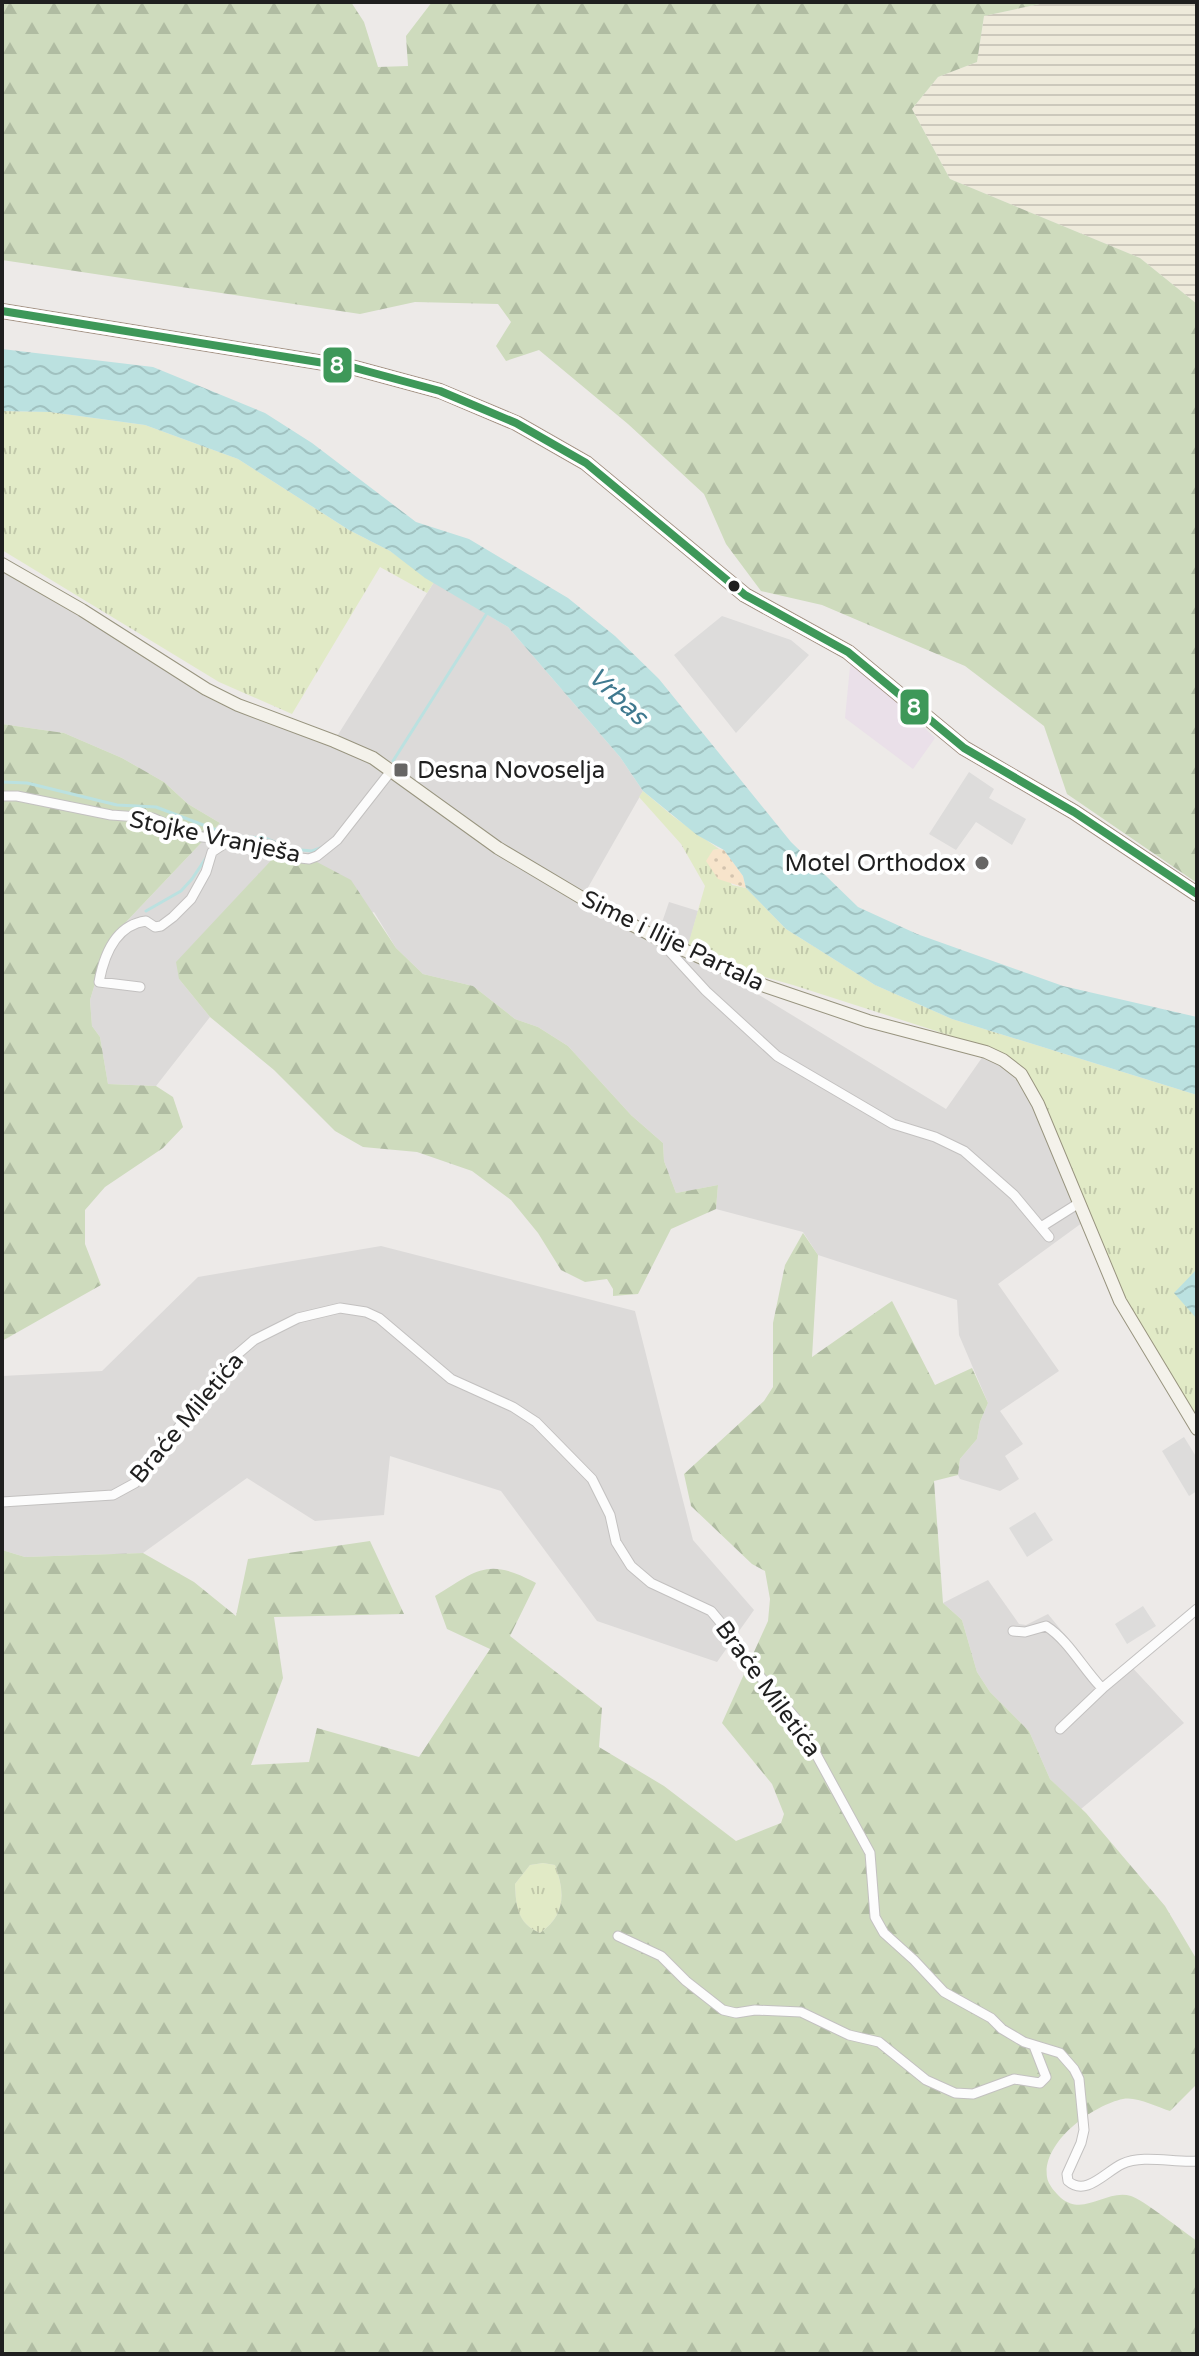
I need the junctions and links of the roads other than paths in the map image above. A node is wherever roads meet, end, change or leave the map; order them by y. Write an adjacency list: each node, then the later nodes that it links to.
1 (2, 311): 6 (main road)
2 (2, 564): 3 (street, Sime i Ilije Partala)
3 (391, 771): 5 (street, Stojke Vranješa); 7 (street, Sime i Ilije Partala)
4 (2, 796): 5 (street, Stojke Vranješa)
5 (227, 842): 8 (street)
6 (1197, 894)
7 (657, 938): 9 (street, Sime i Ilije Partala); 10 (street)
8 (140, 987)
9 (1079, 1203): 10 (street); 12 (street, Sime i Ilije Partala)
10 (1041, 1227): 11 (street)
11 (1049, 1237)
12 (1197, 1429)
13 (2, 1502): 19 (street, Braće Miletića)
14 (1197, 1609): 16 (street)
15 (1013, 1631): 16 (street)
16 (1104, 1687): 17 (street)
17 (1060, 1729)
18 (618, 1936): 19 (street)
19 (1034, 2046): 20 (street, Braće Miletića)
20 (1197, 2161)

